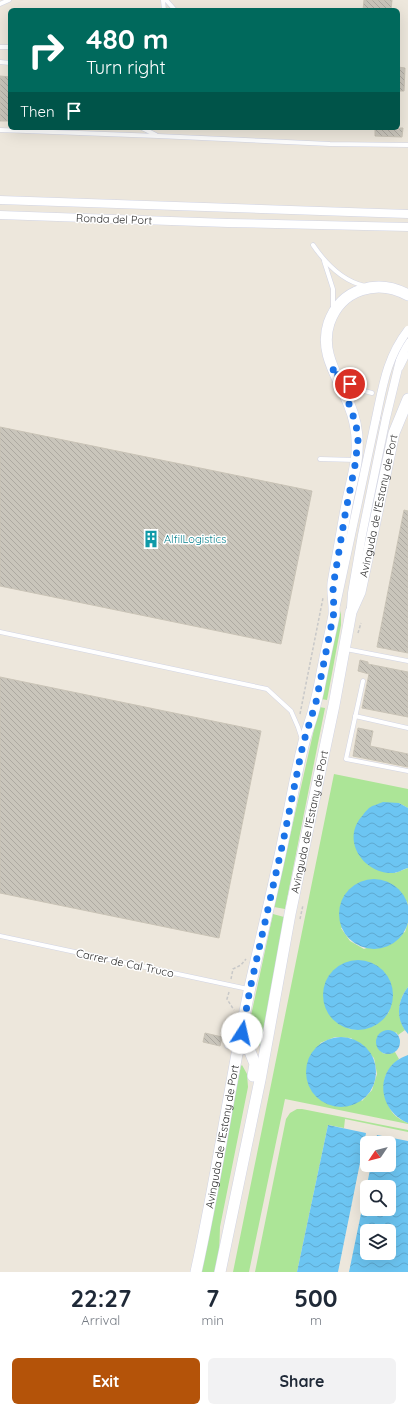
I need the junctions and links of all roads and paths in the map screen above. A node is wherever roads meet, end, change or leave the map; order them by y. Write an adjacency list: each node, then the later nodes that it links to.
1 (9, 0): 3 (lane)
2 (164, 0): 4 (lane)
3 (0, 4)
4 (173, 8)
5 (0, 130): 7 (lane)
6 (146, 130): 7 (lane)
7 (158, 136): 8 (lane)
8 (408, 145)
9 (0, 200): 10 (street)
10 (408, 214)
11 (0, 215): 12 (street, Ronda del Port)
12 (408, 227)
13 (313, 245): 14 (lane)
14 (323, 259): 15 (lane); 17 (lane)
15 (371, 287): 16 (street, Avinguda de l'Estany de Port); 17 (street, Avinguda de l'Estany de Port)
16 (408, 295)
17 (333, 314): 21 (street, Avinguda de l'Estany de Port)
18 (408, 330): 28 (street, bridge)
19 (408, 343): 22 (street)
20 (408, 354): 22 (lane)
21 (332, 367): 23 (lane); 27 (street, Avinguda de l'Estany de Port)
22 (395, 381): 29 (street)
23 (372, 393)
24 (408, 399): 25 (street, Avinguda de l'Estany de Port)
25 (405, 415): 29 (street, Avinguda de l'Estany de Port)
26 (320, 459): 27 (lane)
27 (356, 460): 28 (street, Avinguda de l'Estany de Port)
28 (334, 612): 36 (street, Avinguda de l'Estany de Port)
29 (351, 612): 31 (street, Avinguda de l'Estany de Port)
30 (0, 632): 36 (lane)
31 (344, 649): 32 (lane); 42 (street, Avinguda de l'Estany de Port)
32 (408, 661)
33 (363, 681): 34 (lane)
34 (355, 716): 35 (lane); 37 (lane)
35 (408, 728)
36 (303, 744): 39 (street, Avinguda de l'Estany de Port)
37 (408, 771)
38 (0, 936): 39 (lane, Carrer de Cal Truco)
39 (250, 989): 41 (street, Avinguda de l'Estany de Port)
40 (227, 1046): 41 (lane)
41 (239, 1048): 42 (street); 43 (street, Avinguda de l'Estany de Port)
42 (235, 1201): 44 (street, Avinguda de l'Estany de Port)
43 (196, 1272)
44 (220, 1272)

